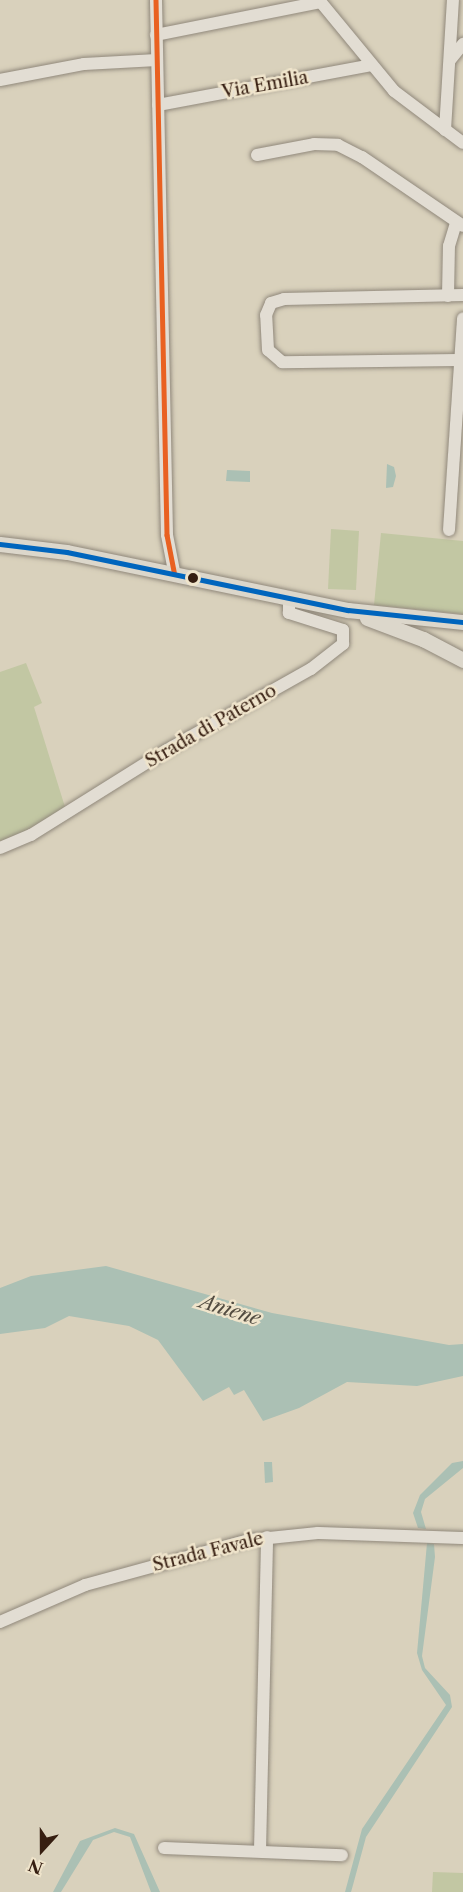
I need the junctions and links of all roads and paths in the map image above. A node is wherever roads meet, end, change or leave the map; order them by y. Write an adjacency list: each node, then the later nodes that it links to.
1 (156, 0): 4 (street)
2 (453, 0): 7 (street)
3 (320, 1): 4 (street); 8 (street)
4 (156, 35): 6 (street)
5 (462, 48): 7 (street)
6 (157, 60): 9 (street); 10 (street)
7 (450, 60): 11 (street)
8 (371, 65): 10 (street, Via Emilia); 11 (street)
9 (0, 80)
10 (158, 105): 24 (street)
11 (445, 130): 12 (street)
12 (463, 143)
13 (257, 155): 14 (street)
14 (460, 225): 15 (street)
15 (450, 239): 16 (street); 18 (street)
16 (463, 240)
17 (463, 295): 18 (street)
18 (448, 296): 20 (street)
19 (463, 318): 20 (street)
20 (458, 360): 21 (street)
21 (459, 436): 22 (street)
22 (449, 530)
23 (0, 544): 24 (main road)
24 (174, 572): 25 (main road)
25 (289, 599): 26 (main road); 31 (street, Strada di Paterno)
26 (348, 610): 27 (main road); 29 (main road)
27 (432, 619): 28 (main road); 29 (main road)
28 (463, 622)
29 (423, 639): 30 (main road)
30 (463, 660)
31 (0, 848)
32 (267, 1537): 33 (street, Strada Favale); 34 (street, Strada Favale); 36 (street)
33 (463, 1538)
34 (0, 1622)
35 (164, 1848): 36 (street)
36 (260, 1851): 37 (street)
37 (342, 1855)

